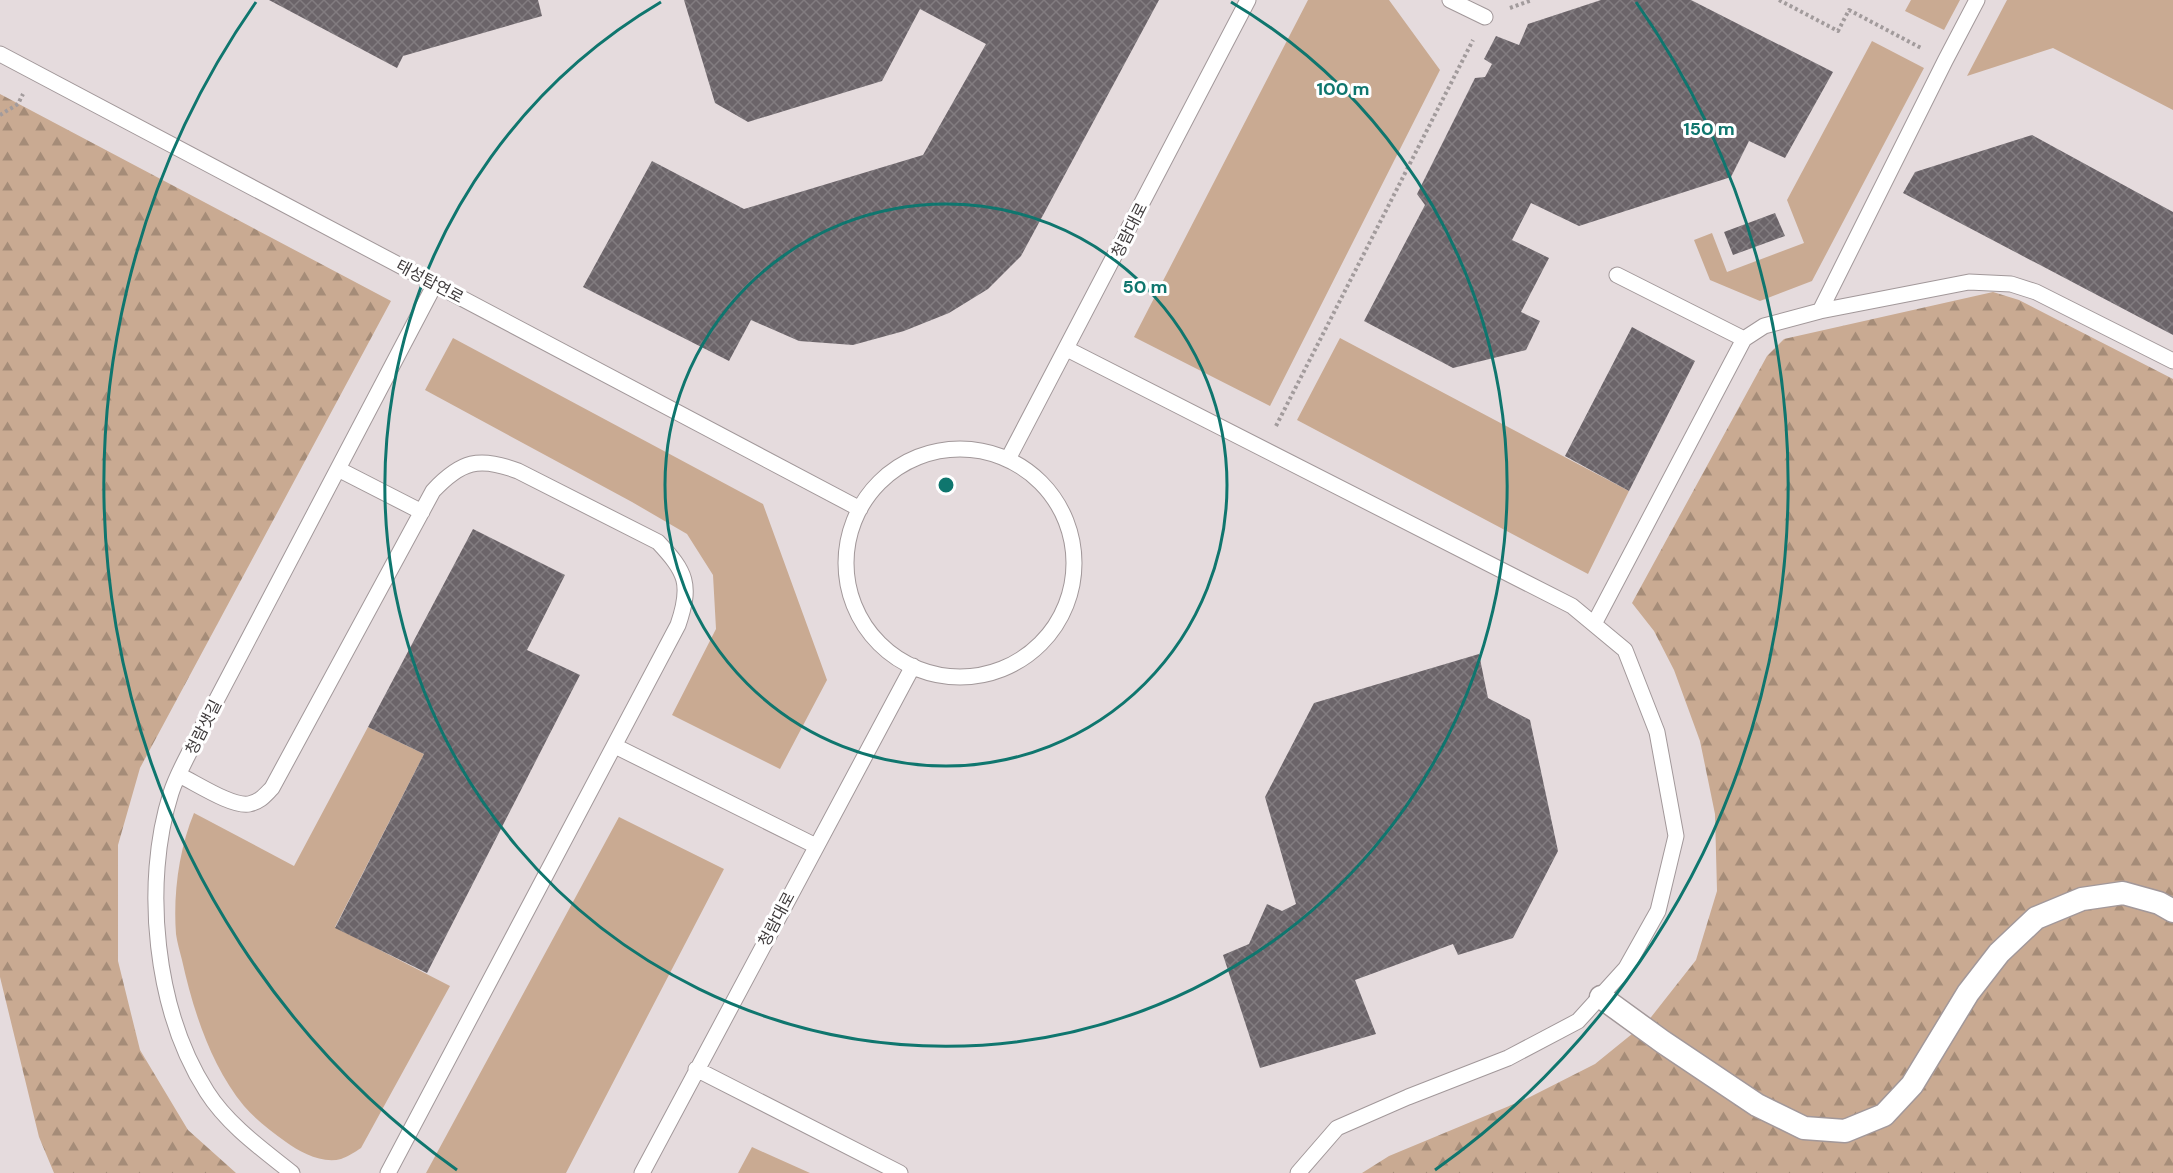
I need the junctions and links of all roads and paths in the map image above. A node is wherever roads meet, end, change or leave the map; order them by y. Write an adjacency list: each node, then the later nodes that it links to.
1 (1248, 0): 12 (lane, 청람대로)
2 (1450, 0): 5 (lane)
3 (1779, 0): 6 (path)
4 (1977, 0): 10 (lane)
5 (1485, 17): 14 (path)
6 (1926, 51)
7 (0, 54): 9 (lane, 태성탑연로)
8 (1617, 275): 11 (lane)
9 (435, 284): 16 (lane, 청람샛길); 17 (lane, 태성탑연로)
10 (1820, 311): 11 (lane); 13 (lane)
11 (1744, 339): 19 (lane)
12 (1067, 349): 14 (lane); 15 (lane, 청람대로)
13 (2173, 361)
14 (1265, 448): 19 (lane)
15 (1008, 459): 17 (lane); 20 (lane)
16 (338, 469): 18 (lane); 22 (lane, 청람샛길)
17 (860, 509): 20 (lane)
18 (422, 512): 21 (lane); 22 (lane)
19 (1594, 624): 25 (lane)
20 (913, 666): 23 (lane, 청람대로)
21 (615, 746): 23 (lane); 28 (lane)
22 (179, 775): 27 (lane, 청람샛길)
23 (816, 846): 26 (lane, 청람대로)
24 (2173, 911): 25 (street)
25 (1601, 996): 31 (lane)
26 (696, 1069): 29 (lane, 청람대로); 30 (lane)
27 (292, 1173)
28 (388, 1173)
29 (642, 1173)
30 (900, 1173)
31 (1298, 1173)

